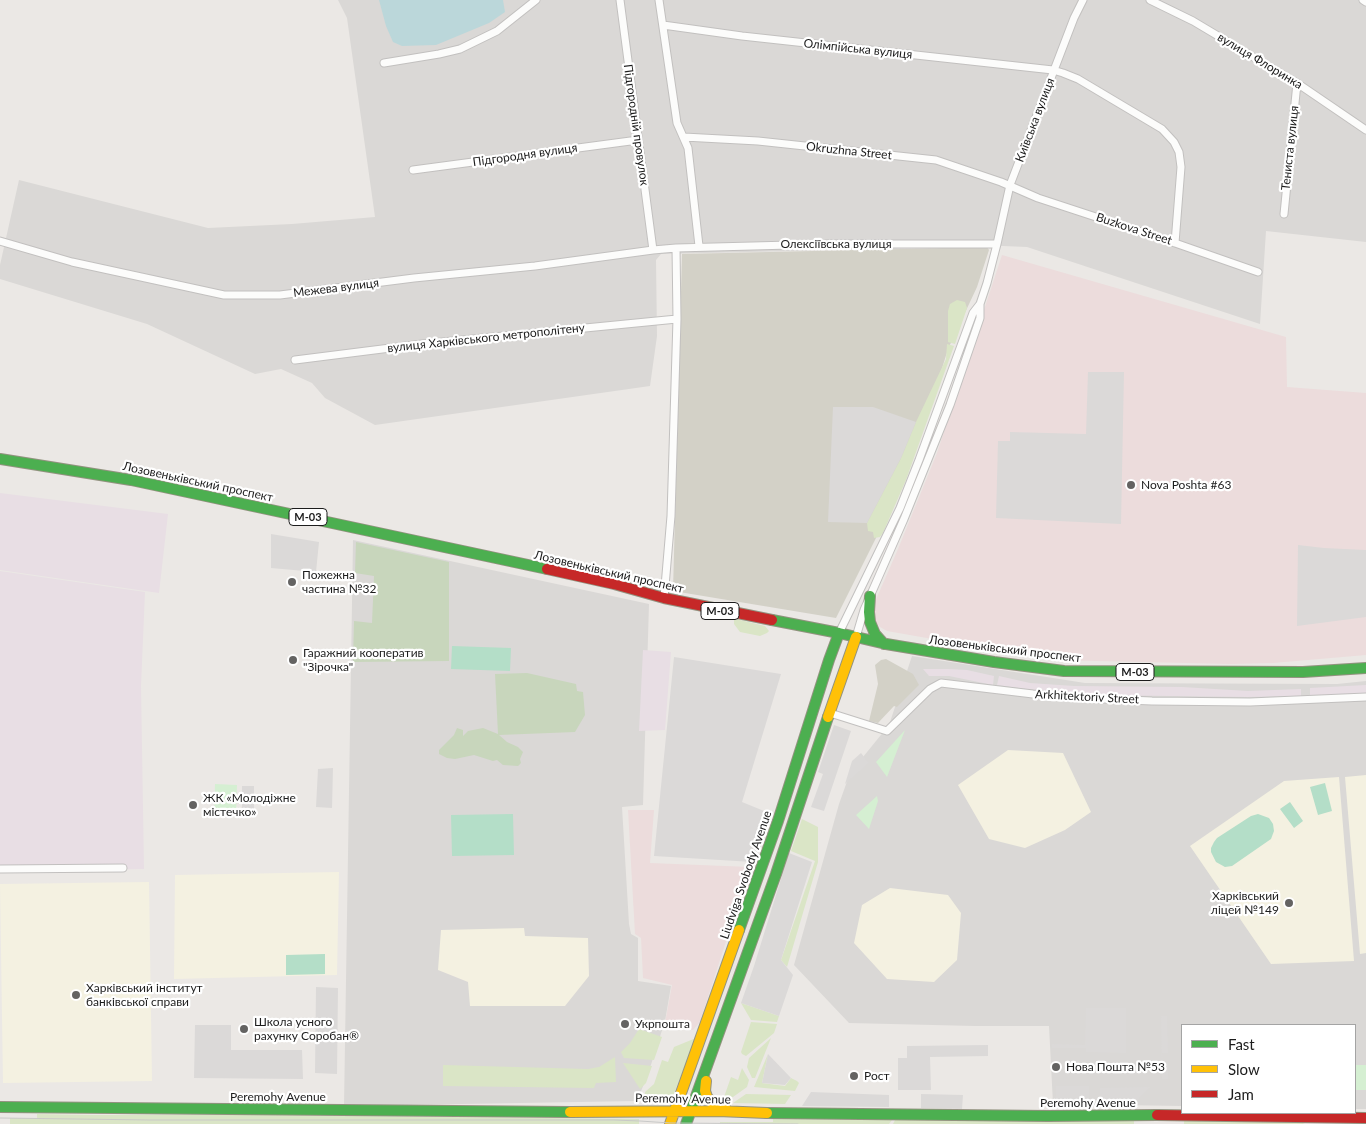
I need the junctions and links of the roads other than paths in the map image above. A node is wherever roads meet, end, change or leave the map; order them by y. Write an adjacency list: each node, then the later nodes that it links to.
1 (536, 0): 9 (street)
2 (620, 0): 14 (street, Підгородній провулок)
3 (659, 0): 8 (street)
4 (1083, 0): 10 (street, Київська вулиця)
5 (1150, 0): 11 (street, вулиця Флоринка)
6 (1363, 0): 7 (street)
7 (1366, 2)
8 (664, 25): 10 (street, Олімпійська вулиця); 13 (street)
9 (384, 63)
10 (1054, 70): 16 (street, Київська вулиця); 19 (street, Олімпійська вулиця)
11 (1296, 83): 12 (street, вулиця Флоринка); 17 (street, Тениста вулиця)
12 (1366, 130)
13 (684, 137): 16 (street, Okruzhna Street); 21 (street)
14 (638, 140): 15 (street, Підгородня вулиця); 23 (street, Підгородній провулок)
15 (412, 170)
16 (1010, 185): 19 (street, Buzkova Street); 20 (street, Київська вулиця)
17 (1284, 214)
18 (0, 241): 23 (street, Межева вулиця)
19 (1175, 243): 24 (street, Buzkova Street)
20 (997, 244): 21 (street, Олексіївська вулиця); 25 (street, Київська вулиця)
21 (699, 246): 22 (street, Олексіївська вулиця)
22 (676, 248): 23 (street, Межева вулиця); 26 (street)
23 (653, 250)
24 (1258, 272)
25 (980, 304): 29 (street); 30 (street)
26 (677, 319): 27 (street, вулиця Харківського метрополітену); 32 (street)
27 (295, 360)
28 (0, 459): 32 (main road, Лозовеньківський проспект / М-03)
29 (877, 556): 30 (street); 33 (street)
30 (886, 559): 31 (street)
31 (870, 596): 34 (street); 35 (main road)
32 (664, 598): 33 (main road, Лозовеньківський проспект / М-03)
33 (839, 633): 34 (main road, Лозовеньківський проспект / М-03); 43 (main road, Liudviga Svobody Avenue)
34 (856, 638): 35 (main road, Лозовеньківський проспект / М-03); 38 (main road)
35 (884, 644): 36 (main road, Лозовеньківський проспект / М-03)
36 (1366, 668)
37 (1366, 697): 38 (street, Arkhitektoriv Street)
38 (830, 713): 41 (main road)
39 (122, 868): 40 (street)
40 (0, 869)
41 (710, 1060): 44 (main road); 45 (main road)
42 (0, 1107): 43 (main road, Peremohy Avenue)
43 (674, 1111): 44 (main road, Peremohy Avenue); 48 (main road, Liudviga Svobody Avenue)
44 (691, 1111): 45 (main road, Peremohy Avenue); 49 (main road)
45 (789, 1114): 47 (main road, Peremohy Avenue)
46 (1366, 1118): 47 (main road, Peremohy Avenue)
47 (1310, 1120)
48 (670, 1124)
49 (686, 1124)

